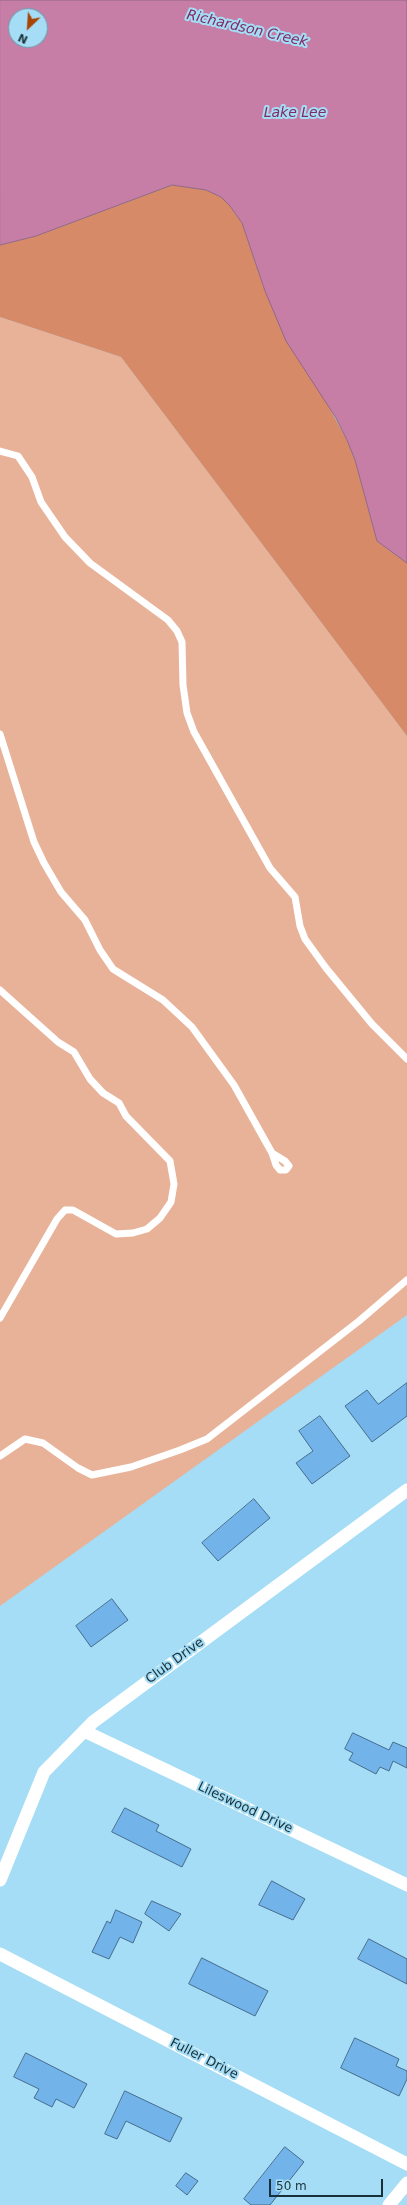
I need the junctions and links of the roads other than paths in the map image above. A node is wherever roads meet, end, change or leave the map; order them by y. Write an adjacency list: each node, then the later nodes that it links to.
1 (0, 451): 4 (lane)
2 (0, 734): 5 (lane)
3 (0, 990): 7 (lane)
4 (407, 1059)
5 (272, 1153)
6 (407, 1280): 8 (lane)
7 (0, 1318)
8 (0, 1456)
9 (407, 1490): 10 (street, Club Drive)
10 (84, 1731): 11 (street, Club Drive); 12 (street, Lileswood Drive)
11 (0, 1880)
12 (407, 1885)
13 (0, 1954): 14 (street, Fuller Drive)
14 (407, 2164)
15 (407, 2183): 16 (street)
16 (389, 2205)

